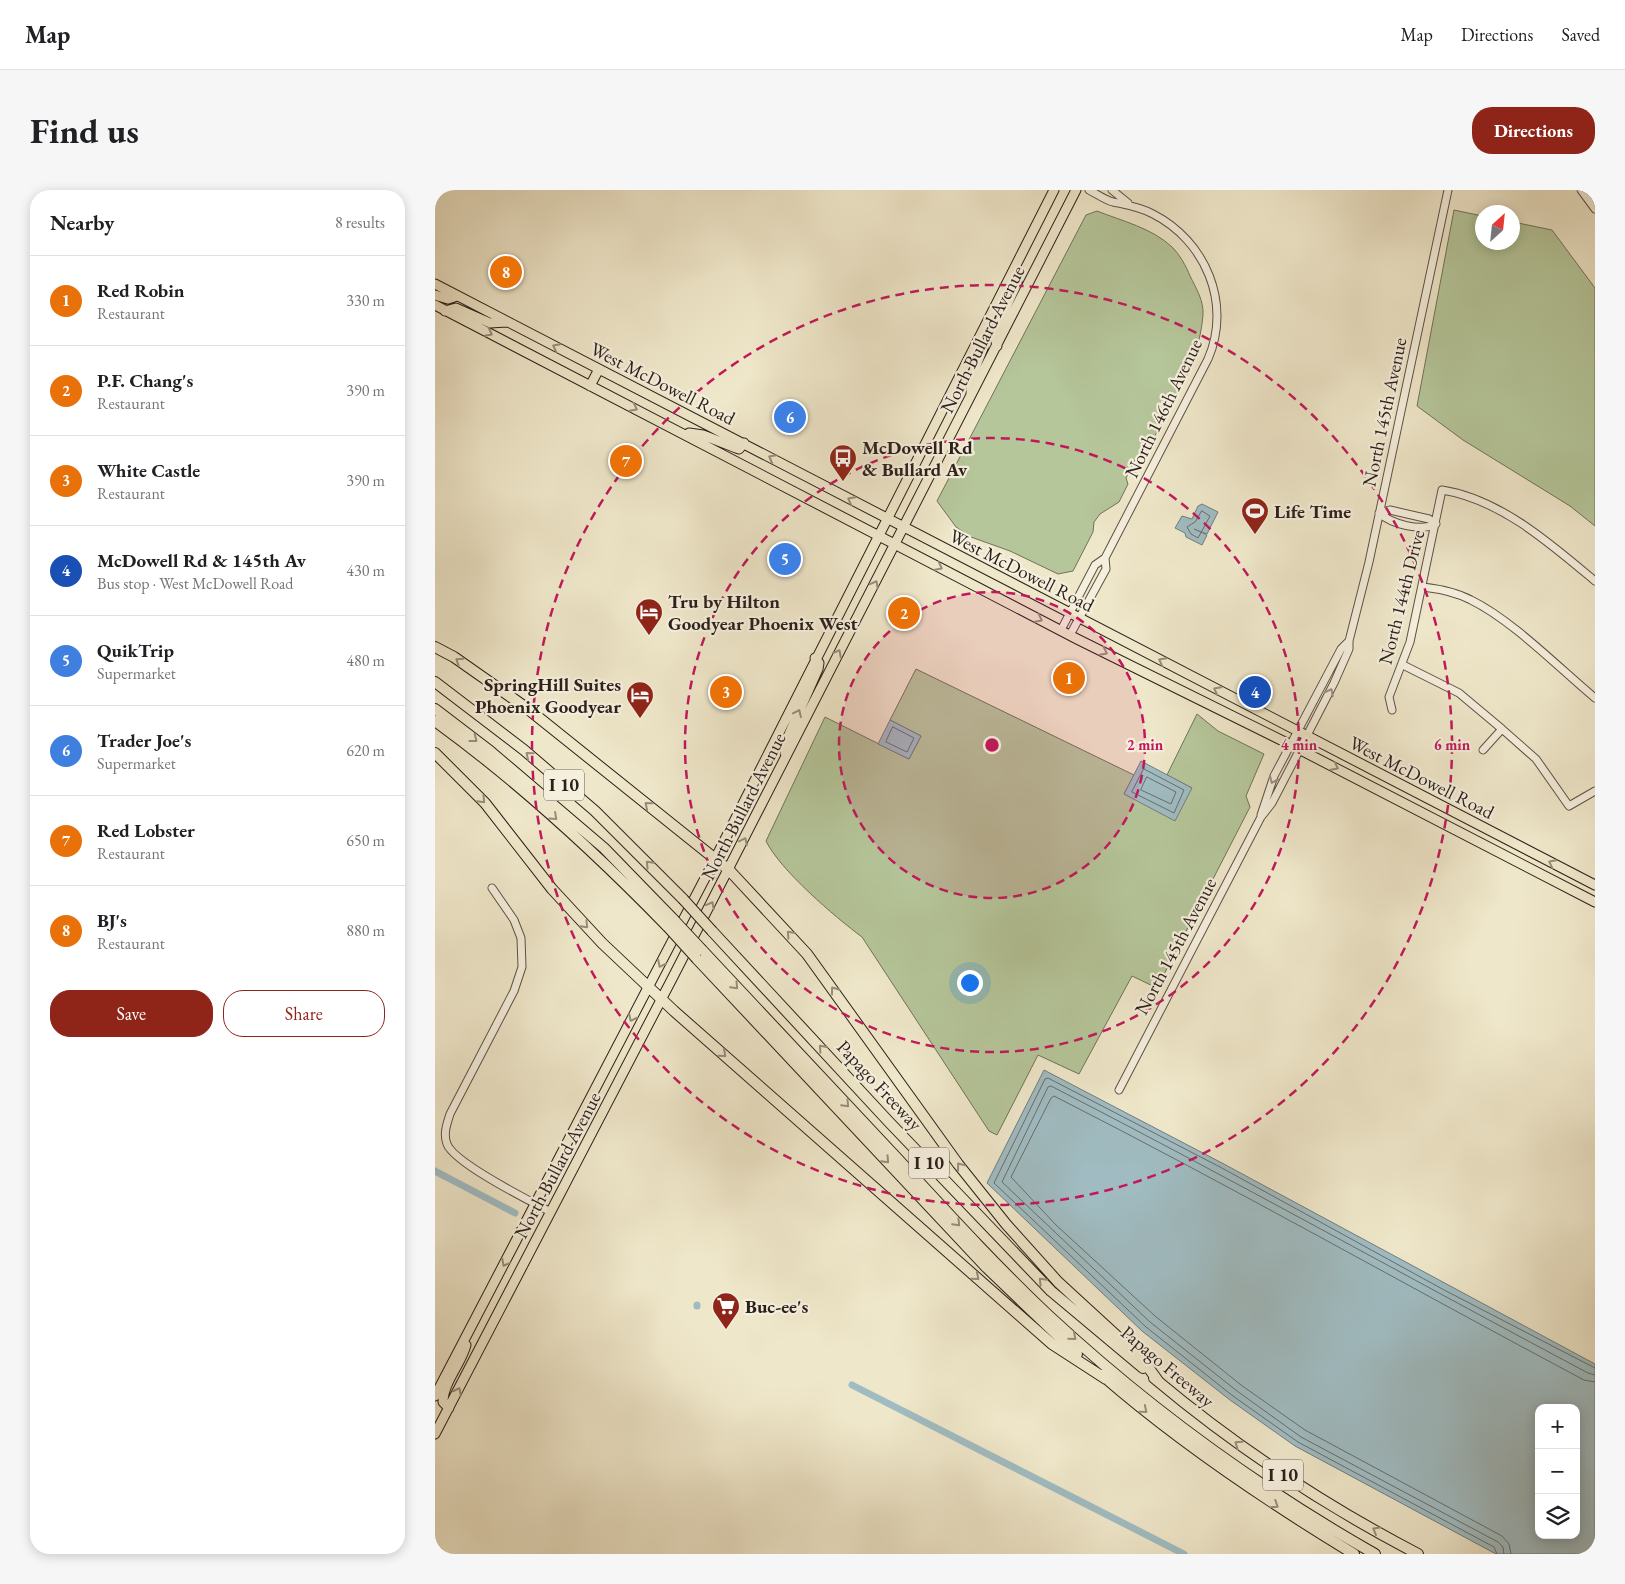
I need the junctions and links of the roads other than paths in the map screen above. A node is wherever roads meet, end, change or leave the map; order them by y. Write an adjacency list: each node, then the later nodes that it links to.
1 (1054, 190): 9 (main road, North Bullard Avenue)
2 (1076, 190): 17 (main road, North Bullard Avenue)
3 (1089, 190): 7 (street)
4 (1112, 190): 7 (street)
5 (1448, 190): 23 (street, North 145th Avenue)
6 (1581, 190): 8 (street)
7 (1129, 204): 29 (street, North 146th Avenue)
8 (1595, 209)
9 (1015, 268): 16 (main road, North Bullard Avenue); 17 (main road)
10 (435, 284): 12 (main road, West McDowell Road)
11 (435, 295): 12 (main road)
12 (457, 296): 15 (main road, West McDowell Road)
13 (435, 305): 14 (main road, West McDowell Road)
14 (445, 311): 15 (main road); 19 (main road, West McDowell Road, one-way to 19)
15 (507, 322): 18 (main road, West McDowell Road, one-way to 15)
16 (978, 340): 20 (main road); 24 (main road, North Bullard Avenue)
17 (997, 346): 20 (main road, North Bullard Avenue)
18 (599, 369): 19 (main road); 22 (main road, West McDowell Road)
19 (590, 386): 21 (main road, West McDowell Road, one-way to 21)
20 (971, 396): 26 (main road, North Bullard Avenue)
21 (681, 432): 22 (main road); 27 (main road, West McDowell Road)
22 (744, 443): 24 (main road, West McDowell Road, one-way to 22)
23 (1379, 513): 25 (street); 25 (street); 36 (street, North 145th Avenue)
24 (887, 519): 26 (main road, West McDowell Road); 27 (main road, North Bullard Avenue)
25 (1436, 524): 30 (street, North 144th Drive); 31 (street, North 144th Drive)
26 (904, 528): 28 (main road, North Bullard Avenue); 32 (main road, West McDowell Road)
27 (879, 536): 28 (main road, West McDowell Road); 38 (main road, North Bullard Avenue)
28 (896, 544): 34 (main road, West McDowell Road, one-way to 34); 52 (main road, North Bullard Avenue, one-way to 28)
29 (1105, 558): 32 (street, North 146th Avenue); 33 (street, North 146th Avenue)
30 (1595, 581)
31 (1423, 587): 39 (street, North 144th Drive); 41 (street)
32 (1070, 613): 33 (main road, West McDowell Road); 34 (street, North 146th Avenue)
33 (1079, 618): 35 (street, North 146th Avenue); 46 (main road, West McDowell Road, one-way to 33)
34 (1061, 630): 35 (main road, West McDowell Road)
35 (1070, 635): 48 (main road, West McDowell Road, one-way to 48)
36 (1349, 641): 46 (street, North 145th Avenue); 47 (street, North 145th Avenue, one-way to 36)
37 (435, 647): 55 (highway, one-way to 37)
38 (815, 658): 52 (main road, one-way to 38); 55 (main road, North Bullard Avenue)
39 (1403, 665): 43 (street, North 144th Drive); 45 (street)
40 (435, 682): 69 (highway, Papago Freeway / I 10, one-way to 40, bridge)
41 (1595, 698)
42 (435, 709): 60 (highway, one-way to 60)
43 (1392, 710)
44 (435, 721): 60 (highway, I 10, one-way to 60)
45 (1502, 729): 50 (street); 53 (street)
46 (1299, 731): 47 (main road, West McDowell Road); 48 (street, North 145th Avenue)
47 (1307, 736): 49 (street, North 145th Avenue); 57 (main road, West McDowell Road, one-way to 47)
48 (1291, 745): 49 (main road, West McDowell Road); 54 (street, North 145th Avenue, one-way to 54)
49 (1300, 749): 54 (street, North 145th Avenue); 59 (main road, West McDowell Road, one-way to 59)
50 (1483, 750)
51 (435, 753): 62 (highway, one-way to 62)
52 (785, 759): 56 (main road, North Bullard Avenue, one-way to 52)
53 (1595, 791)
54 (1261, 817): 64 (street, North 145th Avenue)
55 (715, 858): 56 (highway); 62 (main road, North Bullard Avenue, one-way to 62)
56 (729, 870): 63 (main road, North Bullard Avenue, one-way to 56); 69 (highway, one-way to 56)
57 (1595, 885)
58 (492, 888): 65 (street)
59 (1595, 902)
60 (671, 923): 61 (highway, I 10, bridge)
61 (700, 954): 68 (highway, I 10, one-way to 68); 74 (highway, one-way to 74)
62 (649, 987): 63 (highway); 65 (main road, North Bullard Avenue, one-way to 65)
63 (661, 1000): 66 (main road, North Bullard Avenue); 68 (highway, one-way to 68)
64 (1119, 1090)
65 (535, 1204): 66 (street); 67 (main road, North Bullard Avenue, one-way to 67)
66 (551, 1212): 71 (main road, North Bullard Avenue, one-way to 66)
67 (469, 1331): 70 (main road, North Bullard Avenue); 71 (main road)
68 (1106, 1379): 73 (highway, I 10, one-way to 73)
69 (1158, 1381): 75 (highway, Papago Freeway / I 10, one-way to 69)
70 (435, 1396)
71 (449, 1408): 72 (main road, North Bullard Avenue)
72 (435, 1434)
73 (1354, 1554)
74 (1375, 1554)
75 (1418, 1554)

